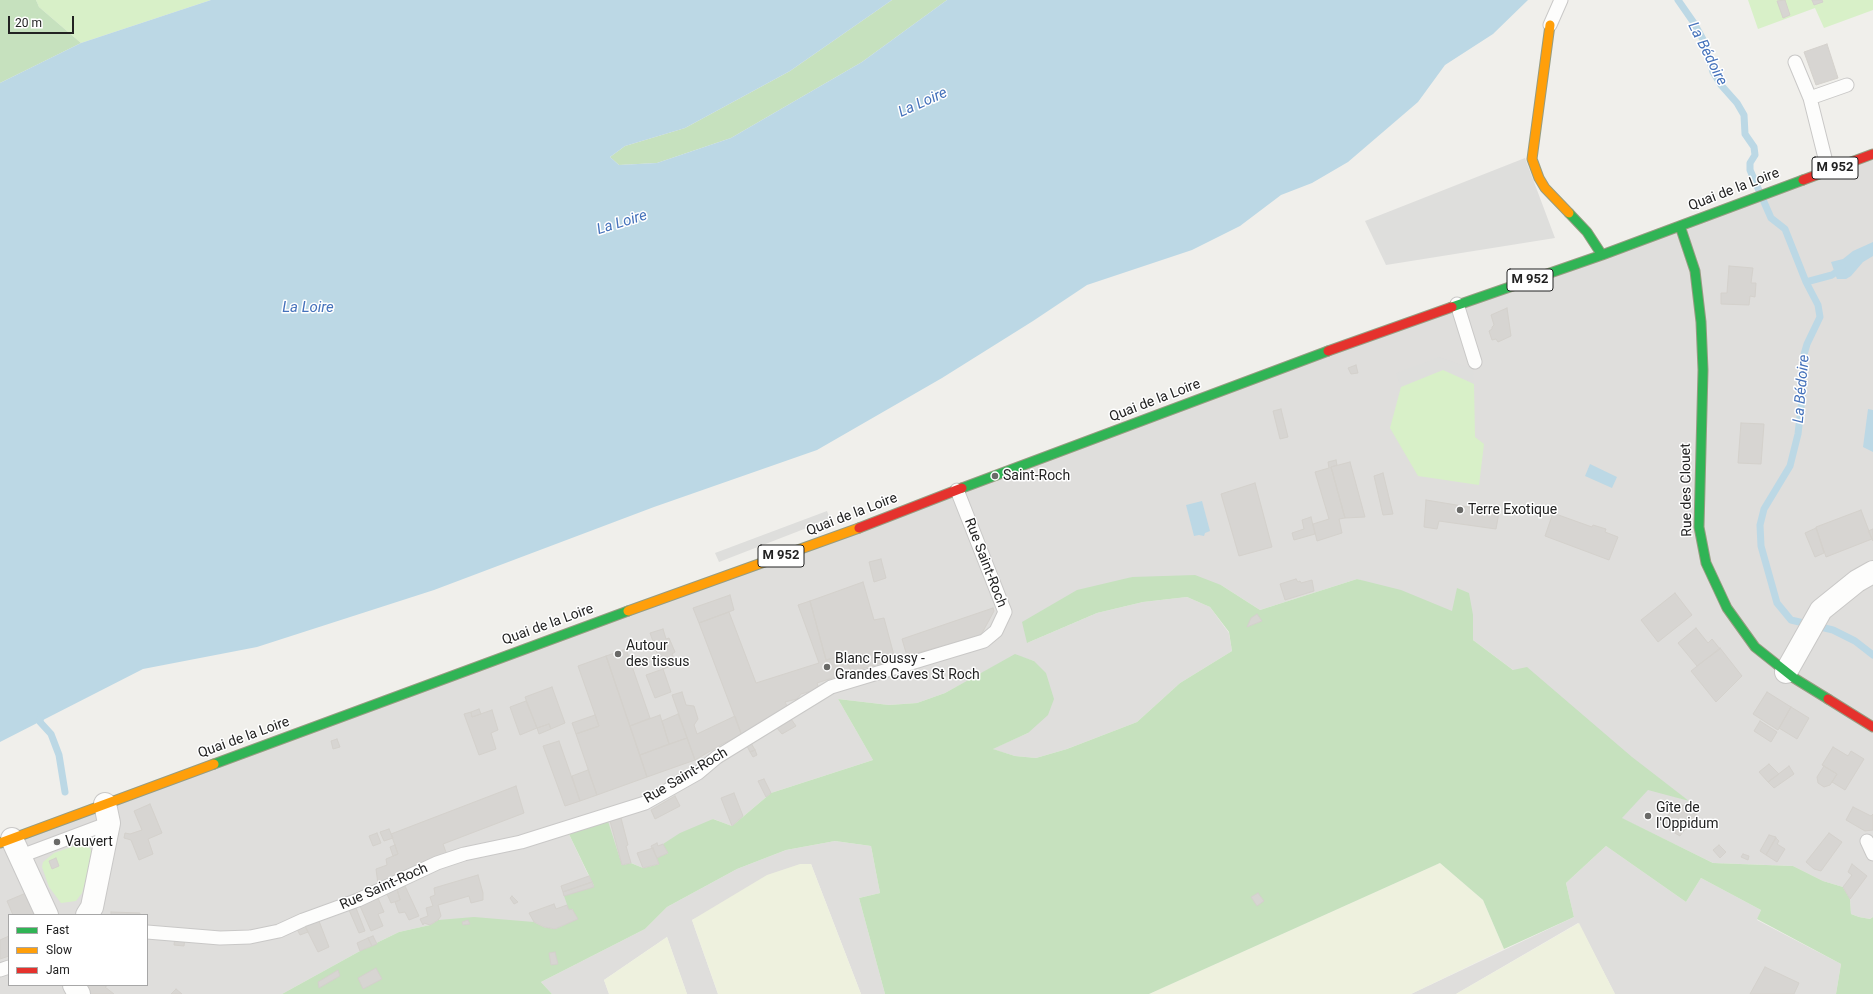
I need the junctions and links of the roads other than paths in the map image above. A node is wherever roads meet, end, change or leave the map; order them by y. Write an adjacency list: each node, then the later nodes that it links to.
1 (1561, 0): 2 (lane)
2 (1550, 25): 9 (main road)
3 (1795, 62): 5 (lane)
4 (1847, 85): 5 (lane)
5 (1810, 98): 7 (lane)
6 (1873, 154): 8 (main road, Quai de la Loire / M 952)
7 (1828, 170)
8 (1680, 226): 9 (main road, M 952); 14 (main road, Rue des Clouet)
9 (1602, 255): 10 (main road, Quai de la Loire / M 952)
10 (1457, 304): 11 (lane); 12 (main road, Quai de la Loire / M 952)
11 (1475, 362)
12 (957, 490): 16 (main road, Quai de la Loire / M 952); 22 (lane, Rue Saint-Roch)
13 (1873, 572): 14 (street)
14 (1786, 672): 15 (main road, Rue des Clouet)
15 (1873, 727)
16 (107, 814): 18 (lane); 18 (main road, Quai de la Loire / M 952); 21 (street)
17 (1867, 841): 19 (lane)
18 (11, 846): 20 (street)
19 (1873, 854)
20 (46, 914)
21 (87, 914)
22 (148, 932)

